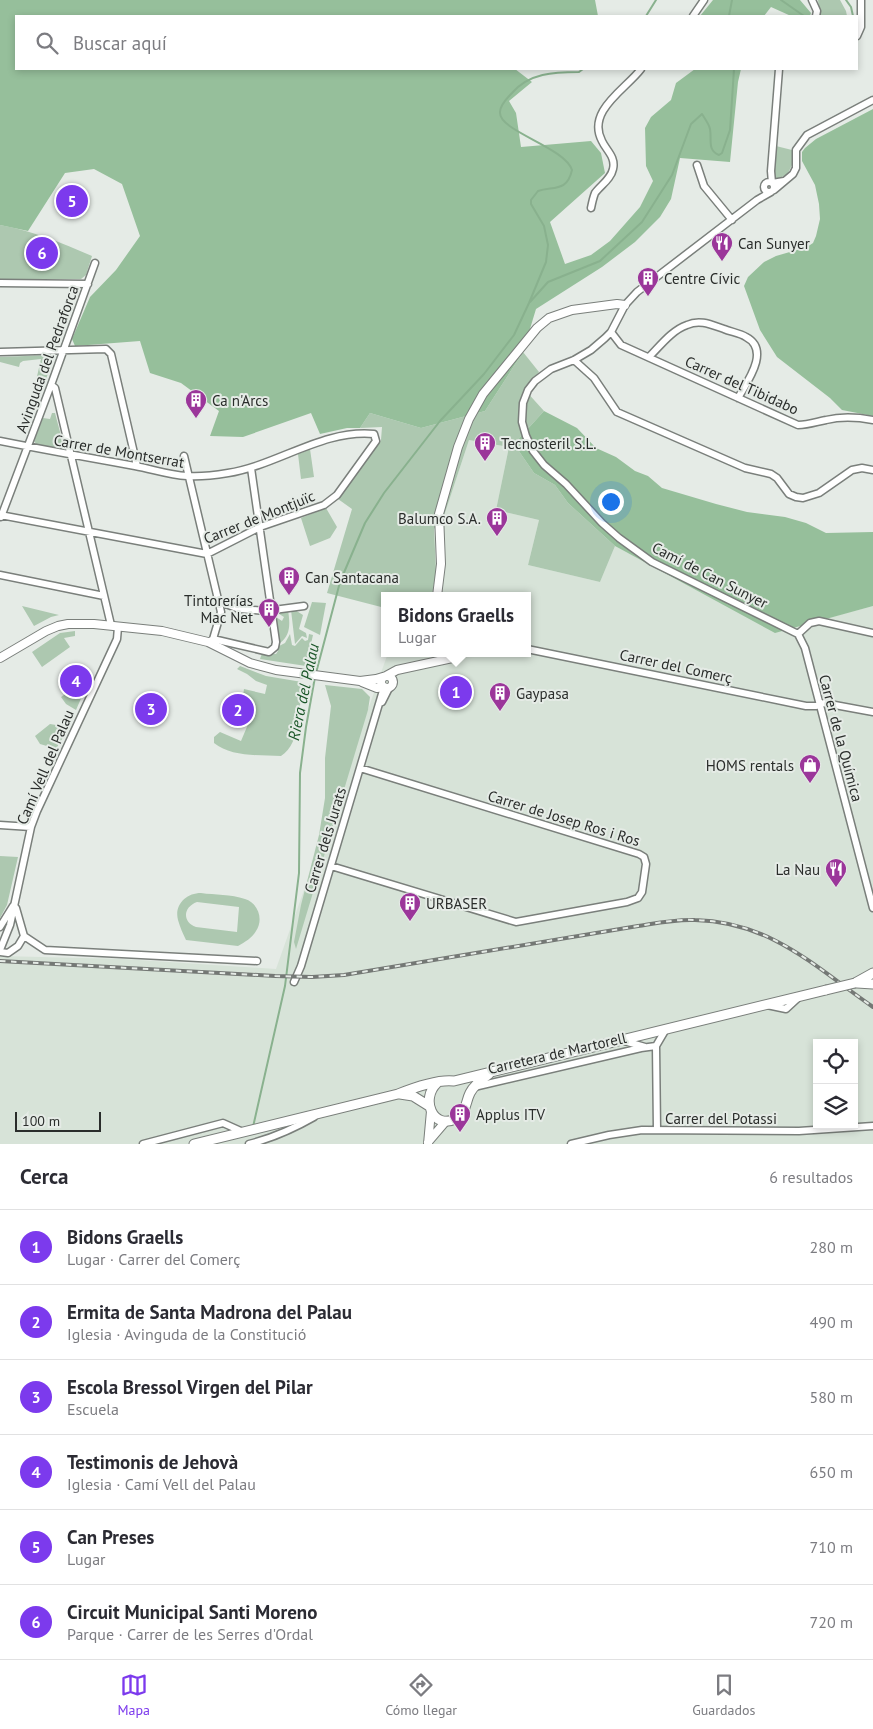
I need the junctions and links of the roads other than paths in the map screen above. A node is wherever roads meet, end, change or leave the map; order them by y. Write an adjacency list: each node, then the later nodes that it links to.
1 (704, 0): 4 (street)
2 (812, 0): 5 (street)
3 (861, 0): 6 (street)
4 (694, 15)
5 (816, 15)
6 (858, 34)
7 (640, 70): 12 (street)
8 (779, 70): 11 (street)
9 (873, 100): 11 (street)
10 (696, 165): 13 (street)
11 (769, 187): 13 (street)
12 (591, 208)
13 (732, 220): 17 (street)
14 (95, 263): 16 (street, Avinguda del Pedraforca)
15 (0, 283): 16 (street)
16 (88, 284): 19 (street, Avinguda del Pedraforca)
17 (625, 305): 18 (street); 40 (street)
18 (611, 332): 21 (street, Carrer del Tibidabo); 22 (street)
19 (64, 350): 20 (street); 23 (street, Avinguda del Pedraforca); 31 (street)
20 (0, 352)
21 (649, 357): 24 (street, Carrer del Tibidabo); 24 (street)
22 (574, 360): 33 (street); 47 (street, Camí de Can Sunyer)
23 (50, 388): 28 (street, Avinguda del Pedraforca); 29 (street)
24 (738, 398): 25 (street, Carrer del Tibidabo)
25 (873, 420)
26 (376, 436): 32 (street, Carrer de Montserrat); 36 (street, Carrer de Montjuïc)
27 (0, 441): 28 (street, Carrer de Montserrat)
28 (28, 446): 29 (street, Carrer de Montserrat); 35 (street, Avinguda del Pedraforca)
29 (70, 455): 31 (street, Carrer de Montserrat); 37 (street)
30 (184, 456): 34 (street)
31 (137, 466): 34 (street, Carrer de Montserrat)
32 (251, 468): 34 (street, Carrer de Montserrat); 36 (street)
33 (873, 470)
34 (189, 476): 38 (street)
35 (1, 516): 37 (street, Carrer de Montjuïc)
36 (260, 528): 38 (street, Carrer de Montjuïc); 44 (street)
37 (88, 531): 38 (street, Carrer de Montjuïc); 41 (street)
38 (207, 554): 42 (street)
39 (0, 575): 41 (street)
40 (438, 592)
41 (104, 596): 45 (street)
42 (218, 601): 44 (street); 48 (street)
43 (304, 606): 44 (street)
44 (271, 610): 48 (street)
45 (115, 626): 48 (street); 52 (street); 63 (street, Camí Vell del Palau)
46 (873, 633): 47 (street)
47 (798, 634): 59 (street, Carrer de la Química)
48 (210, 640): 56 (street)
49 (531, 650): 59 (street, Carrer del Comerç)
50 (450, 657): 53 (street)
51 (458, 657): 53 (street)
52 (0, 658)
53 (447, 659): 54 (street)
54 (412, 667): 55 (street); 57 (street)
55 (386, 676): 56 (street); 57 (street)
56 (360, 681): 57 (street)
57 (386, 686): 58 (street, Carrer dels Jurats); 58 (street, Carrer dels Jurats)
58 (380, 705): 61 (street, Carrer dels Jurats)
59 (819, 705): 60 (street, Carrer del Comerç); 66 (street, Carrer de la Química)
60 (873, 712)
61 (360, 768): 64 (street, Carrer dels Jurats); 64 (street, Carrer de Josep Ros i Ros)
62 (0, 825): 63 (street)
63 (31, 827): 65 (street, Camí Vell del Palau)
64 (331, 866): 72 (street, Carrer dels Jurats)
65 (15, 904): 67 (street); 68 (street); 69 (street, Camí Vell del Palau)
66 (873, 908)
67 (0, 927)
68 (24, 936): 69 (street); 70 (street)
69 (1, 948)
70 (257, 961)
71 (873, 973): 73 (main road, Carretera de Martorell)
72 (294, 982)
73 (856, 983): 74 (main road, Carretera de Martorell); 75 (main road, Carretera de Martorell, bridge)
74 (873, 984)
75 (666, 1029): 76 (main road, Carretera de Martorell); 77 (street)
76 (620, 1040): 78 (street, Carretera de Martorell); 79 (main road, Carretera de Martorell)
77 (656, 1046): 78 (street, Carretera de Martorell); 89 (street)
78 (647, 1047): 82 (street, Carretera de Martorell)
79 (492, 1071): 80 (main road, Carretera de Martorell); 82 (main road, Carretera de Martorell)
80 (454, 1081): 81 (main road, Carretera de Martorell); 84 (main road)
81 (437, 1083): 83 (main road, Carretera de Martorell); 85 (main road)
82 (474, 1087): 84 (main road, Carretera de Martorell)
83 (398, 1094): 85 (main road); 86 (main road, Carretera de Martorell)
84 (468, 1098): 87 (main road, Carretera de Martorell)
85 (430, 1108): 87 (main road); 91 (street)
86 (320, 1114): 90 (main road, Carretera de Martorell); 94 (street, Carretera de Martorell)
87 (446, 1121): 91 (street)
88 (873, 1126): 89 (street, Carrer del Potassi)
89 (657, 1130): 95 (street, Carrer del Potassi)
90 (243, 1132): 92 (street); 93 (main road, Carretera de Martorell)
91 (428, 1143)
92 (144, 1144)
93 (194, 1144)
94 (249, 1144)
95 (571, 1144)

